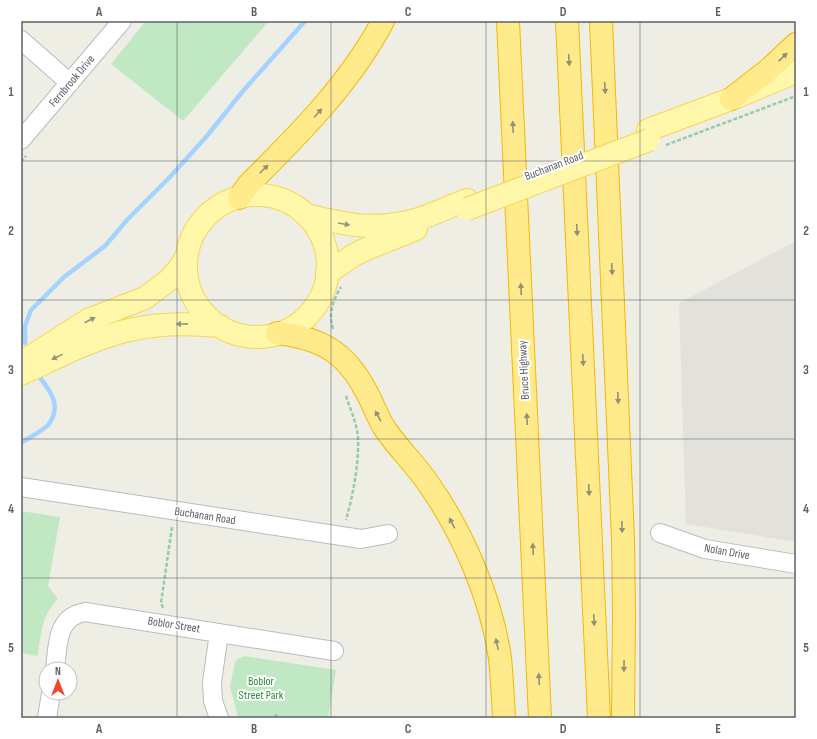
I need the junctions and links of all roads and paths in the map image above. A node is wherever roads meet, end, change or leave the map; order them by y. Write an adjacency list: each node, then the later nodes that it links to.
1 (122, 21): 9 (street, Fernbrook Drive)
2 (383, 21): 15 (highway, one-way to 2)
3 (508, 21): 37 (highway, Bruce Highway, one-way to 3)
4 (567, 21): 38 (highway, one-way to 38)
5 (602, 21): 39 (highway, one-way to 39)
6 (21, 40): 9 (street)
7 (796, 44): 12 (highway, one-way to 7)
8 (796, 72): 12 (main road, Buchanan Road)
9 (70, 83): 14 (street, Fernbrook Drive)
10 (796, 83): 13 (main road, Buchanan Road)
11 (796, 96): 13 (path)
12 (731, 98): 13 (main road, Buchanan Road)
13 (652, 139): 16 (main road, Buchanan Road)
14 (21, 140)
15 (239, 198): 17 (main road); 18 (main road)
16 (467, 204): 17 (main road, Buchanan Road, one-way to 16); 19 (main road, Buchanan Road)
17 (306, 215): 19 (main road)
18 (186, 258): 20 (main road); 22 (main road, one-way to 18)
19 (327, 273): 21 (main road)
20 (220, 326): 21 (main road); 23 (main road, one-way to 23)
21 (277, 333): 36 (highway, one-way to 21)
22 (21, 362)
23 (21, 374)
24 (21, 487): 25 (street, Buchanan Road)
25 (175, 512): 27 (street, Buchanan Road); 29 (path)
26 (660, 533): 28 (street, Nolan Drive)
27 (388, 534)
28 (796, 564)
29 (165, 610)
30 (219, 632): 31 (street, Boblor Street); 32 (street, Boblor Street); 35 (street)
31 (334, 651)
32 (56, 661)
33 (50, 701): 34 (street)
34 (47, 718)
35 (219, 718)
36 (504, 718)
37 (540, 718)
38 (599, 718)
39 (623, 718)

